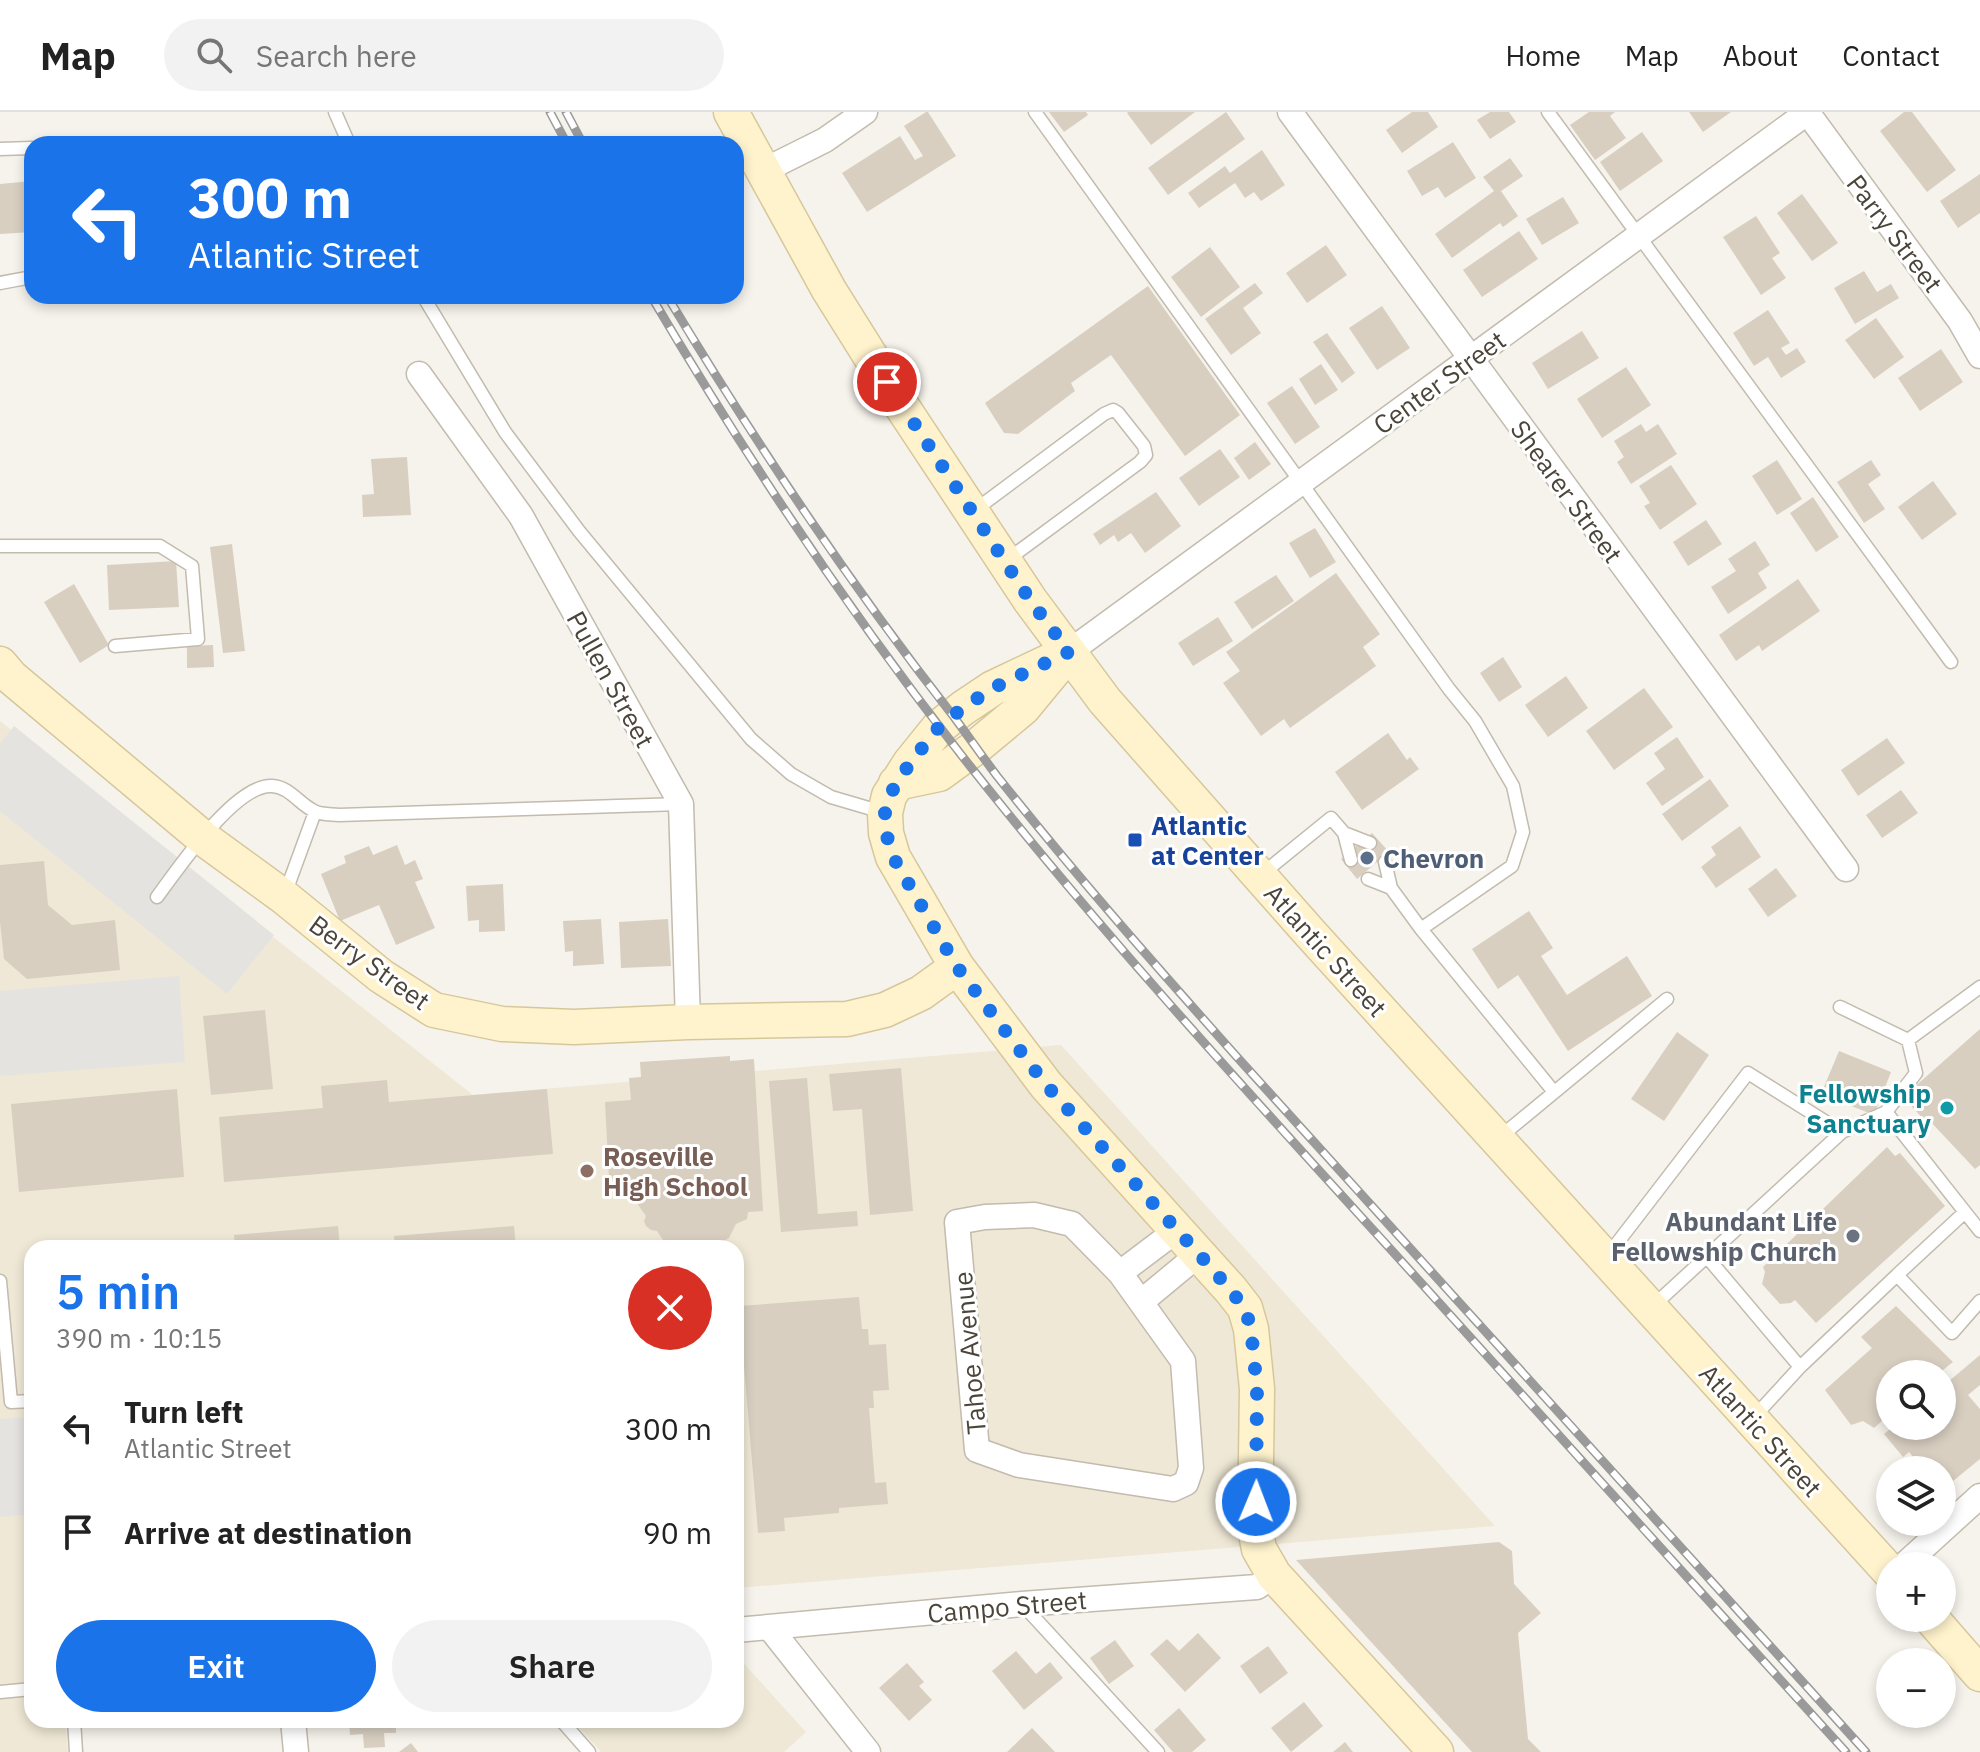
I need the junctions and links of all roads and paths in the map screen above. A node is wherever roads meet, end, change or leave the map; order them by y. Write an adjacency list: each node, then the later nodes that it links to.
1 (335, 112): 8 (lane)
2 (731, 112): 11 (street, Atlantic Street)
3 (865, 112): 11 (street)
4 (1035, 112): 19 (lane)
5 (1290, 112): 17 (street, Shearer Street)
6 (1548, 112): 12 (lane)
7 (1807, 112): 12 (street, Center Street); 16 (street, Parry Street)
8 (346, 136)
9 (24, 148): 10 (lane)
10 (0, 149)
11 (763, 171): 20 (street, Atlantic Street)
12 (1638, 237): 17 (street, Center Street); 25 (lane)
13 (24, 278): 14 (lane)
14 (0, 283)
15 (428, 304): 27 (lane)
16 (1980, 356)
17 (1470, 359): 19 (street, Center Street); 35 (street, Shearer Street)
18 (419, 374): 28 (street, Pullen Street)
19 (1301, 483): 24 (street, Center Street); 41 (lane)
20 (972, 512): 22 (street, Atlantic Street); 22 (lane)
21 (0, 546): 23 (lane)
22 (1005, 561): 24 (street, Atlantic Street)
23 (115, 646)
24 (1069, 652): 27 (street); 36 (street, Atlantic Street)
25 (1951, 662)
26 (0, 664): 31 (street, Berry Street)
27 (891, 798): 42 (street)
28 (681, 804): 29 (lane); 46 (street, Pullen Street)
29 (315, 812): 31 (lane); 40 (lane)
30 (1344, 833): 32 (lane); 33 (lane); 36 (lane)
31 (203, 838): 39 (lane); 40 (street, Berry Street)
32 (1370, 843)
33 (1351, 860)
34 (1385, 862): 38 (lane)
35 (1846, 869)
36 (1260, 876): 51 (street, Atlantic Street)
37 (1368, 879): 38 (lane)
38 (1391, 888): 41 (lane)
39 (157, 897)
40 (284, 897): 46 (street, Berry Street)
41 (1421, 929): 48 (lane)
42 (957, 967): 46 (street, Berry Street); 54 (street)
43 (1980, 987): 47 (lane)
44 (1667, 999): 48 (lane)
45 (1840, 1007): 47 (lane)
46 (688, 1022)
47 (1908, 1040): 49 (lane)
48 (1554, 1092): 51 (lane)
49 (1886, 1112): 50 (lane); 52 (lane)
50 (1842, 1132): 55 (lane); 56 (lane)
51 (1498, 1139): 56 (street, Atlantic Street)
52 (1965, 1212): 53 (lane); 58 (lane)
53 (1980, 1231)
54 (1188, 1242): 57 (street); 61 (street); 69 (street)
55 (1707, 1257): 62 (lane); 63 (lane)
56 (1605, 1258): 62 (street, Atlantic Street)
57 (1120, 1273): 61 (street, Tahoe Avenue); 61 (street, Tahoe Avenue)
58 (1897, 1275): 60 (lane); 63 (lane)
59 (0, 1281): 64 (lane)
60 (1980, 1301)
61 (1141, 1302)
62 (1650, 1308): 65 (street, Atlantic Street)
63 (1800, 1367): 65 (lane)
64 (24, 1401)
65 (1752, 1420): 68 (street, Atlantic Street)
66 (1980, 1496): 67 (street)
67 (1918, 1552)
68 (1876, 1557)
69 (1274, 1575): 70 (street, Campo Street); 85 (street)
70 (1022, 1604): 71 (street, Campo Street); 84 (lane)
71 (770, 1628): 72 (street, Campo Street); 80 (street)
72 (744, 1630)
73 (1943, 1632): 74 (street)
74 (1980, 1674)
75 (24, 1690): 76 (lane)
76 (0, 1692)
77 (74, 1728): 81 (lane)
78 (294, 1728): 82 (street)
79 (568, 1728): 83 (lane)
80 (857, 1748)
81 (76, 1752)
82 (296, 1752)
83 (589, 1752)
84 (1158, 1752)
85 (1436, 1752)

